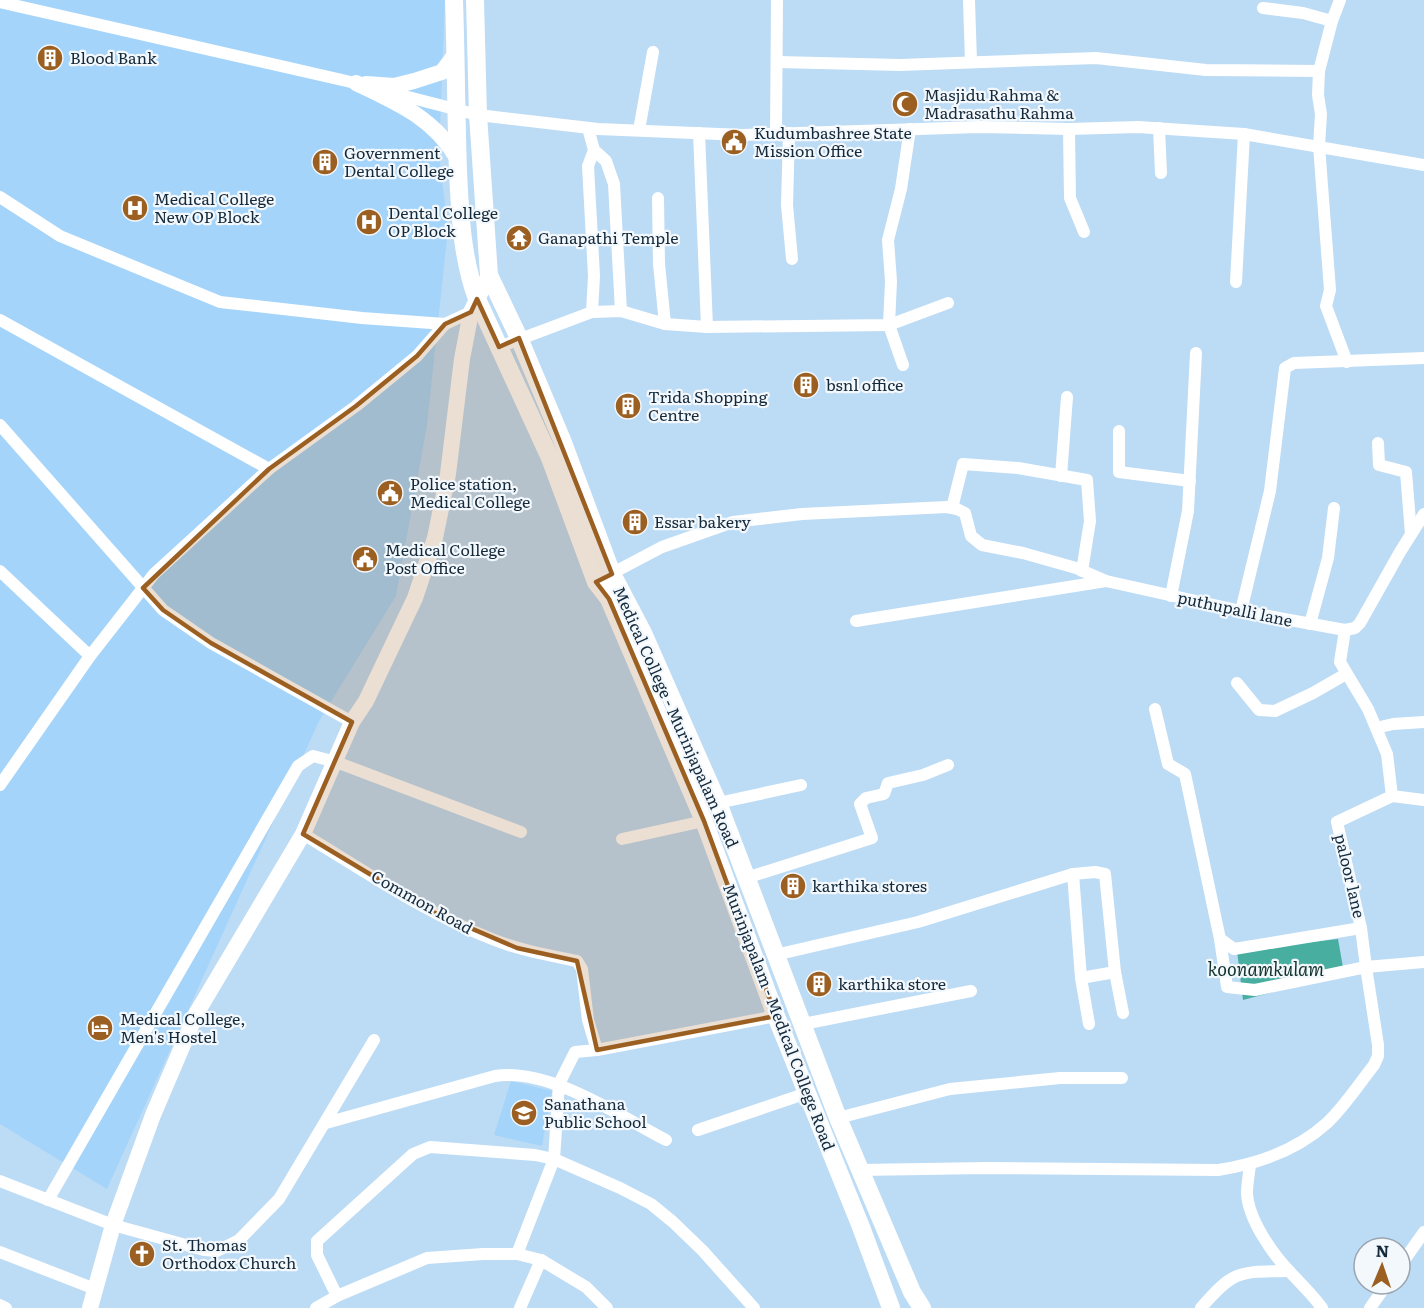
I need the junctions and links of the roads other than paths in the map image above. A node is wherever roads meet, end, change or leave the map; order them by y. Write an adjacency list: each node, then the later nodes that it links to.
1 (454, 0): 10 (main road, Murinjapalam - Medical College Road)
2 (475, 0): 16 (main road, Medical College - Murinjapalam Road)
3 (777, 0): 11 (street)
4 (969, 0): 12 (street)
5 (1340, 0): 8 (street)
6 (0, 2): 14 (street)
7 (1263, 8): 8 (street)
8 (1332, 21): 13 (street)
9 (652, 52): 21 (street)
10 (454, 56): 14 (main road); 15 (main road, Murinjapalam - Medical College Road)
11 (778, 62): 12 (street); 24 (street)
12 (971, 62): 13 (street)
13 (1319, 71): 26 (street)
14 (356, 83): 15 (street); 28 (main road)
15 (456, 109): 16 (street); 28 (main road, Murinjapalam - Medical College Road)
16 (478, 115): 17 (street); 35 (main road, Medical College - Murinjapalam Road)
17 (588, 128): 21 (street); 27 (street)
18 (1159, 128): 20 (street); 25 (street); 30 (street)
19 (910, 129): 20 (street); 23 (street); 44 (street)
20 (1069, 129): 33 (street)
21 (639, 130): 22 (street)
22 (699, 133): 24 (street); 45 (street)
23 (789, 133): 24 (street); 34 (street)
24 (776, 134)
25 (1244, 134): 26 (street); 36 (street)
26 (1319, 146): 29 (street); 50 (street)
27 (594, 150): 39 (street); 40 (street)
28 (458, 158): 38 (main road, Murinjapalam - Medical College Road)
29 (1424, 165)
30 (1161, 174)
31 (0, 197): 42 (street)
32 (658, 198): 43 (street)
33 (1084, 232)
34 (792, 259)
35 (489, 275): 38 (main road); 46 (main road, Medical College - Murinjapalam Road)
36 (1236, 282)
37 (948, 303): 44 (street)
38 (474, 306): 42 (street); 47 (main road, Murinjapalam - Medical College Road); 76 (main road)
39 (621, 310): 40 (street); 43 (street)
40 (592, 312): 46 (street)
41 (0, 320): 56 (street)
42 (445, 324): 56 (street)
43 (664, 324): 45 (street)
44 (889, 325): 45 (street); 51 (street)
45 (707, 327)
46 (519, 338): 47 (street); 65 (main road, Medical College - Murinjapalam Road)
47 (499, 346): 65 (main road, Murinjapalam - Medical College Road)
48 (1196, 353): 58 (street)
49 (1424, 358): 50 (street)
50 (1347, 362): 68 (street)
51 (903, 365)
52 (1067, 397): 57 (street)
53 (0, 424): 76 (street)
54 (1119, 430): 58 (street)
55 (1378, 443): 62 (street)
56 (269, 469): 72 (street)
57 (1061, 476): 59 (street); 64 (street)
58 (1190, 482): 67 (street)
59 (952, 508): 64 (street, puthupalli lane); 65 (street)
60 (1334, 508): 70 (street)
61 (1424, 514): 62 (street)
62 (1411, 534): 71 (street)
63 (0, 571): 72 (street)
64 (1082, 571): 66 (street, puthupalli lane)
65 (604, 578): 85 (main road, Medical College - Murinjapalam Road); 86 (main road, Murinjapalam - Medical College Road)
66 (1106, 581): 67 (street, puthupalli lane); 69 (street)
67 (1171, 596): 68 (street, puthupalli lane)
68 (1241, 611): 70 (street, puthupalli lane)
69 (856, 621)
70 (1310, 624): 71 (street, puthupalli lane)
71 (1345, 630): 73 (street)
72 (90, 656): 81 (street)
73 (1346, 674): 74 (street); 78 (street)
74 (1237, 683)
75 (1155, 709): 93 (street)
76 (352, 722): 79 (main road)
77 (1424, 722): 78 (street)
78 (1376, 728): 83 (street)
79 (336, 762): 87 (street); 88 (main road); 117 (street)
80 (948, 765): 91 (street)
81 (0, 785)
82 (801, 785): 85 (street)
83 (1392, 796): 84 (street); 92 (street, paloor lane)
84 (1424, 800)
85 (718, 803): 91 (main road, Medical College - Murinjapalam Road)
86 (704, 821): 89 (street); 101 (main road, Murinjapalam - Medical College Road)
87 (521, 832)
88 (303, 834): 105 (street, Common Road); 118 (main road)
89 (622, 839)
90 (1073, 874): 94 (street); 97 (street); 98 (street)
91 (746, 878): 94 (main road, Medical College - Murinjapalam Road)
92 (1361, 928): 93 (street); 96 (street, paloor lane)
93 (1220, 939): 96 (street)
94 (775, 955): 102 (main road, Medical College - Murinjapalam Road)
95 (1424, 962): 96 (street)
96 (1366, 967): 114 (street, paloor lane)
97 (1115, 972): 98 (street); 100 (street)
98 (1081, 978): 103 (street)
99 (971, 991): 102 (street)
100 (1124, 1013)
101 (776, 1016): 105 (street); 108 (main road, Murinjapalam - Medical College Road)
102 (802, 1024): 109 (main road, Medical College - Murinjapalam Road)
103 (1089, 1024)
104 (375, 1040): 110 (street)
105 (597, 1050): 107 (street)
106 (1122, 1078): 109 (street)
107 (559, 1084): 110 (street); 112 (street); 113 (street)
108 (807, 1093): 111 (street); 134 (main road, Murinjapalam - Medical College Road)
109 (838, 1118): 115 (main road, Medical College - Murinjapalam Road)
110 (327, 1122): 118 (street)
111 (698, 1130)
112 (666, 1140)
113 (554, 1159): 122 (street); 126 (street); 133 (street)
114 (1250, 1165): 115 (street, paloor lane); 124 (street)
115 (860, 1170): 135 (main road, Medical College - Murinjapalam Road)
116 (0, 1181): 117 (street)
117 (48, 1200): 118 (street)
118 (113, 1225): 125 (main road)
119 (1424, 1232): 120 (street)
120 (1412, 1249)
121 (0, 1252): 125 (street)
122 (517, 1254): 123 (street); 126 (street)
123 (541, 1260): 131 (street); 132 (street)
124 (1289, 1271): 136 (street); 137 (street)
125 (95, 1289): 129 (main road)
126 (337, 1296): 130 (street)
127 (0, 1305): 128 (street)
128 (6, 1308)
129 (90, 1308)
130 (316, 1308)
131 (520, 1308)
132 (607, 1308)
133 (754, 1308)
134 (891, 1308)
135 (922, 1308)
136 (1201, 1308)
137 (1322, 1308)

